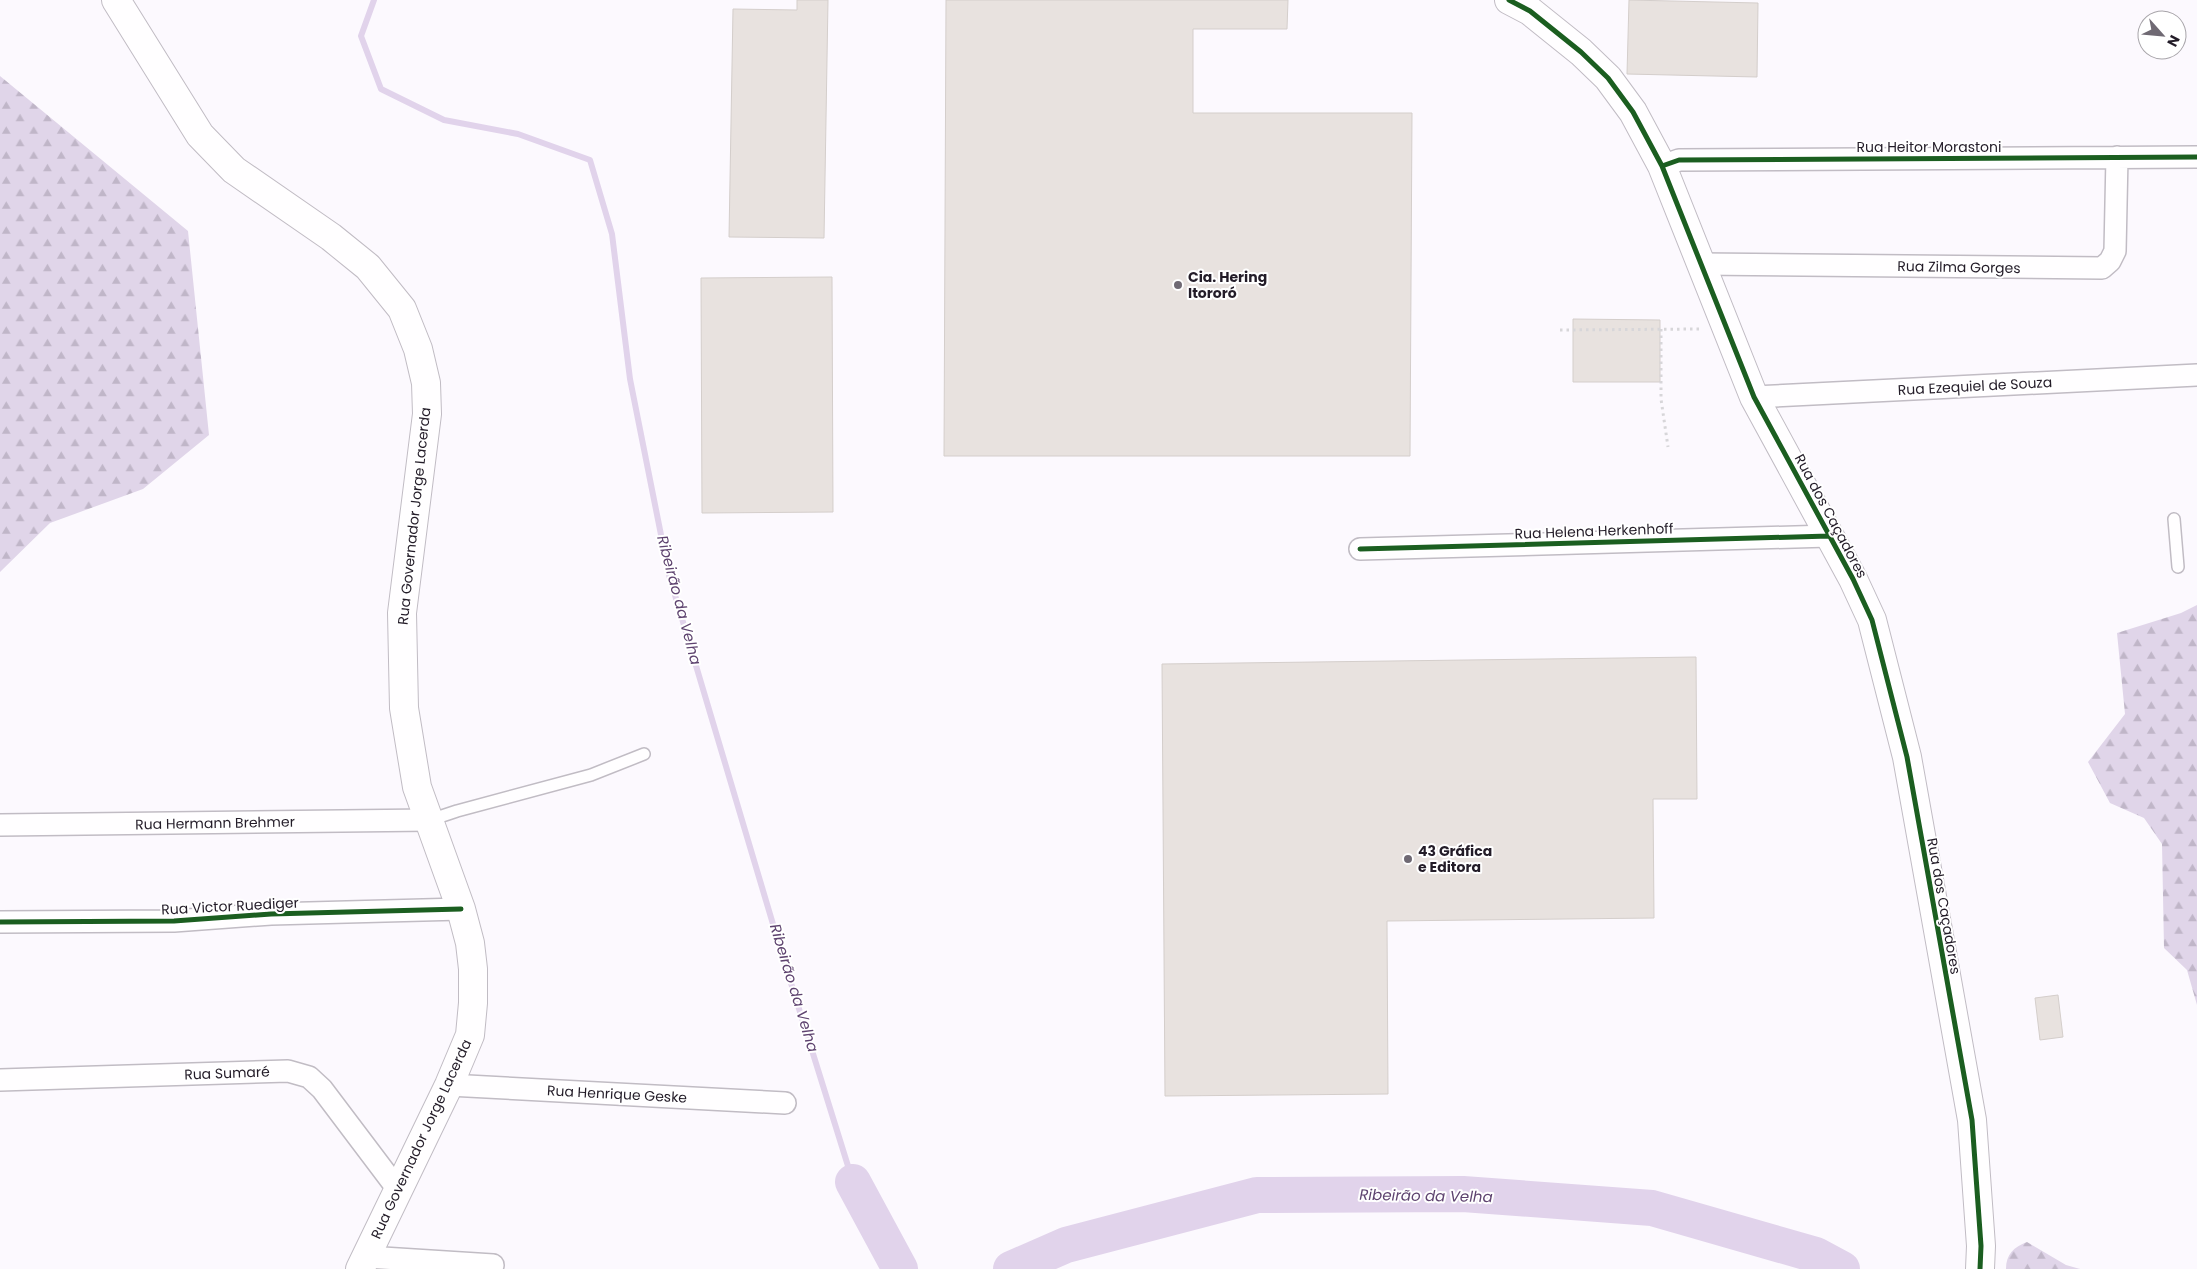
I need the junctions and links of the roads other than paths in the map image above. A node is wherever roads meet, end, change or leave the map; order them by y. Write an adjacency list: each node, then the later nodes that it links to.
1 (116, 0): 14 (main road, Rua Governador Jorge Lacerda)
2 (1525, 4): 5 (main road, Rua dos Caçadores)
3 (2117, 157): 4 (street, Rua Heitor Morastoni); 5 (street, Rua Heitor Morastoni); 6 (street, Rua Zilma Gorges)
4 (2197, 157)
5 (1662, 166): 6 (main road, Rua dos Caçadores)
6 (1700, 264): 8 (main road, Rua dos Caçadores)
7 (2197, 374): 8 (street, Rua Ezequiel de Souza)
8 (1754, 397): 10 (main road, Rua dos Caçadores)
9 (2174, 519): 12 (lane)
10 (1829, 536): 11 (street, Rua Helena Herkenhoff); 24 (main road, Rua dos Caçadores)
11 (1360, 549)
12 (2178, 567)
13 (644, 754): 14 (lane)
14 (430, 820): 15 (street, Rua Hermann Brehmer); 16 (main road, Rua Governador Jorge Lacerda)
15 (0, 825)
16 (461, 909): 17 (street, Rua Victor Ruediger); 19 (main road, Rua Governador Jorge Lacerda)
17 (0, 922)
18 (0, 1080): 21 (street, Rua Sumaré)
19 (449, 1085): 20 (street, Rua Henrique Geske); 21 (main road, Rua Governador Jorge Lacerda)
20 (785, 1103)
21 (399, 1191): 22 (main road, Rua Governador Jorge Lacerda)
22 (363, 1263): 23 (street)
23 (493, 1265)
24 (1980, 1269)

